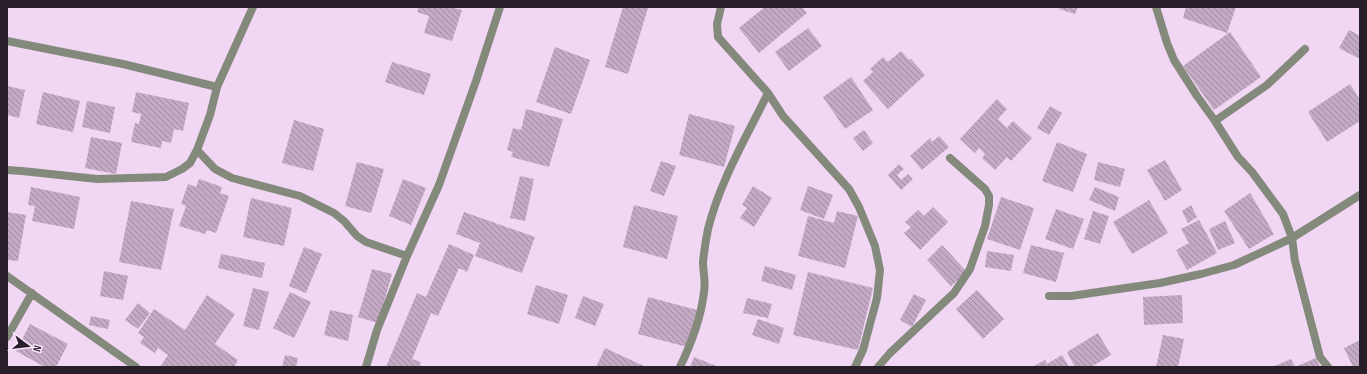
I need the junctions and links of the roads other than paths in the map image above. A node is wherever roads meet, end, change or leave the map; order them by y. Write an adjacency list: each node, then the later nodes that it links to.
1 (253, 7): 7 (street)
2 (500, 7): 15 (street)
3 (721, 7): 8 (street)
4 (1156, 7): 9 (street)
5 (7, 41): 7 (street)
6 (1305, 49): 9 (street)
7 (217, 87): 10 (street)
8 (768, 93): 22 (street); 23 (street)
9 (1215, 121): 14 (street)
10 (197, 150): 12 (street); 15 (street)
11 (950, 158): 24 (street)
12 (7, 170)
13 (1360, 195): 14 (street)
14 (1292, 238): 18 (street); 25 (street)
15 (407, 256): 21 (street)
16 (7, 276): 17 (street)
17 (32, 293): 19 (street); 20 (street)
18 (1049, 296)
19 (7, 337)
20 (136, 367)
21 (366, 367)
22 (680, 367)
23 (855, 367)
24 (878, 367)
25 (1328, 367)

